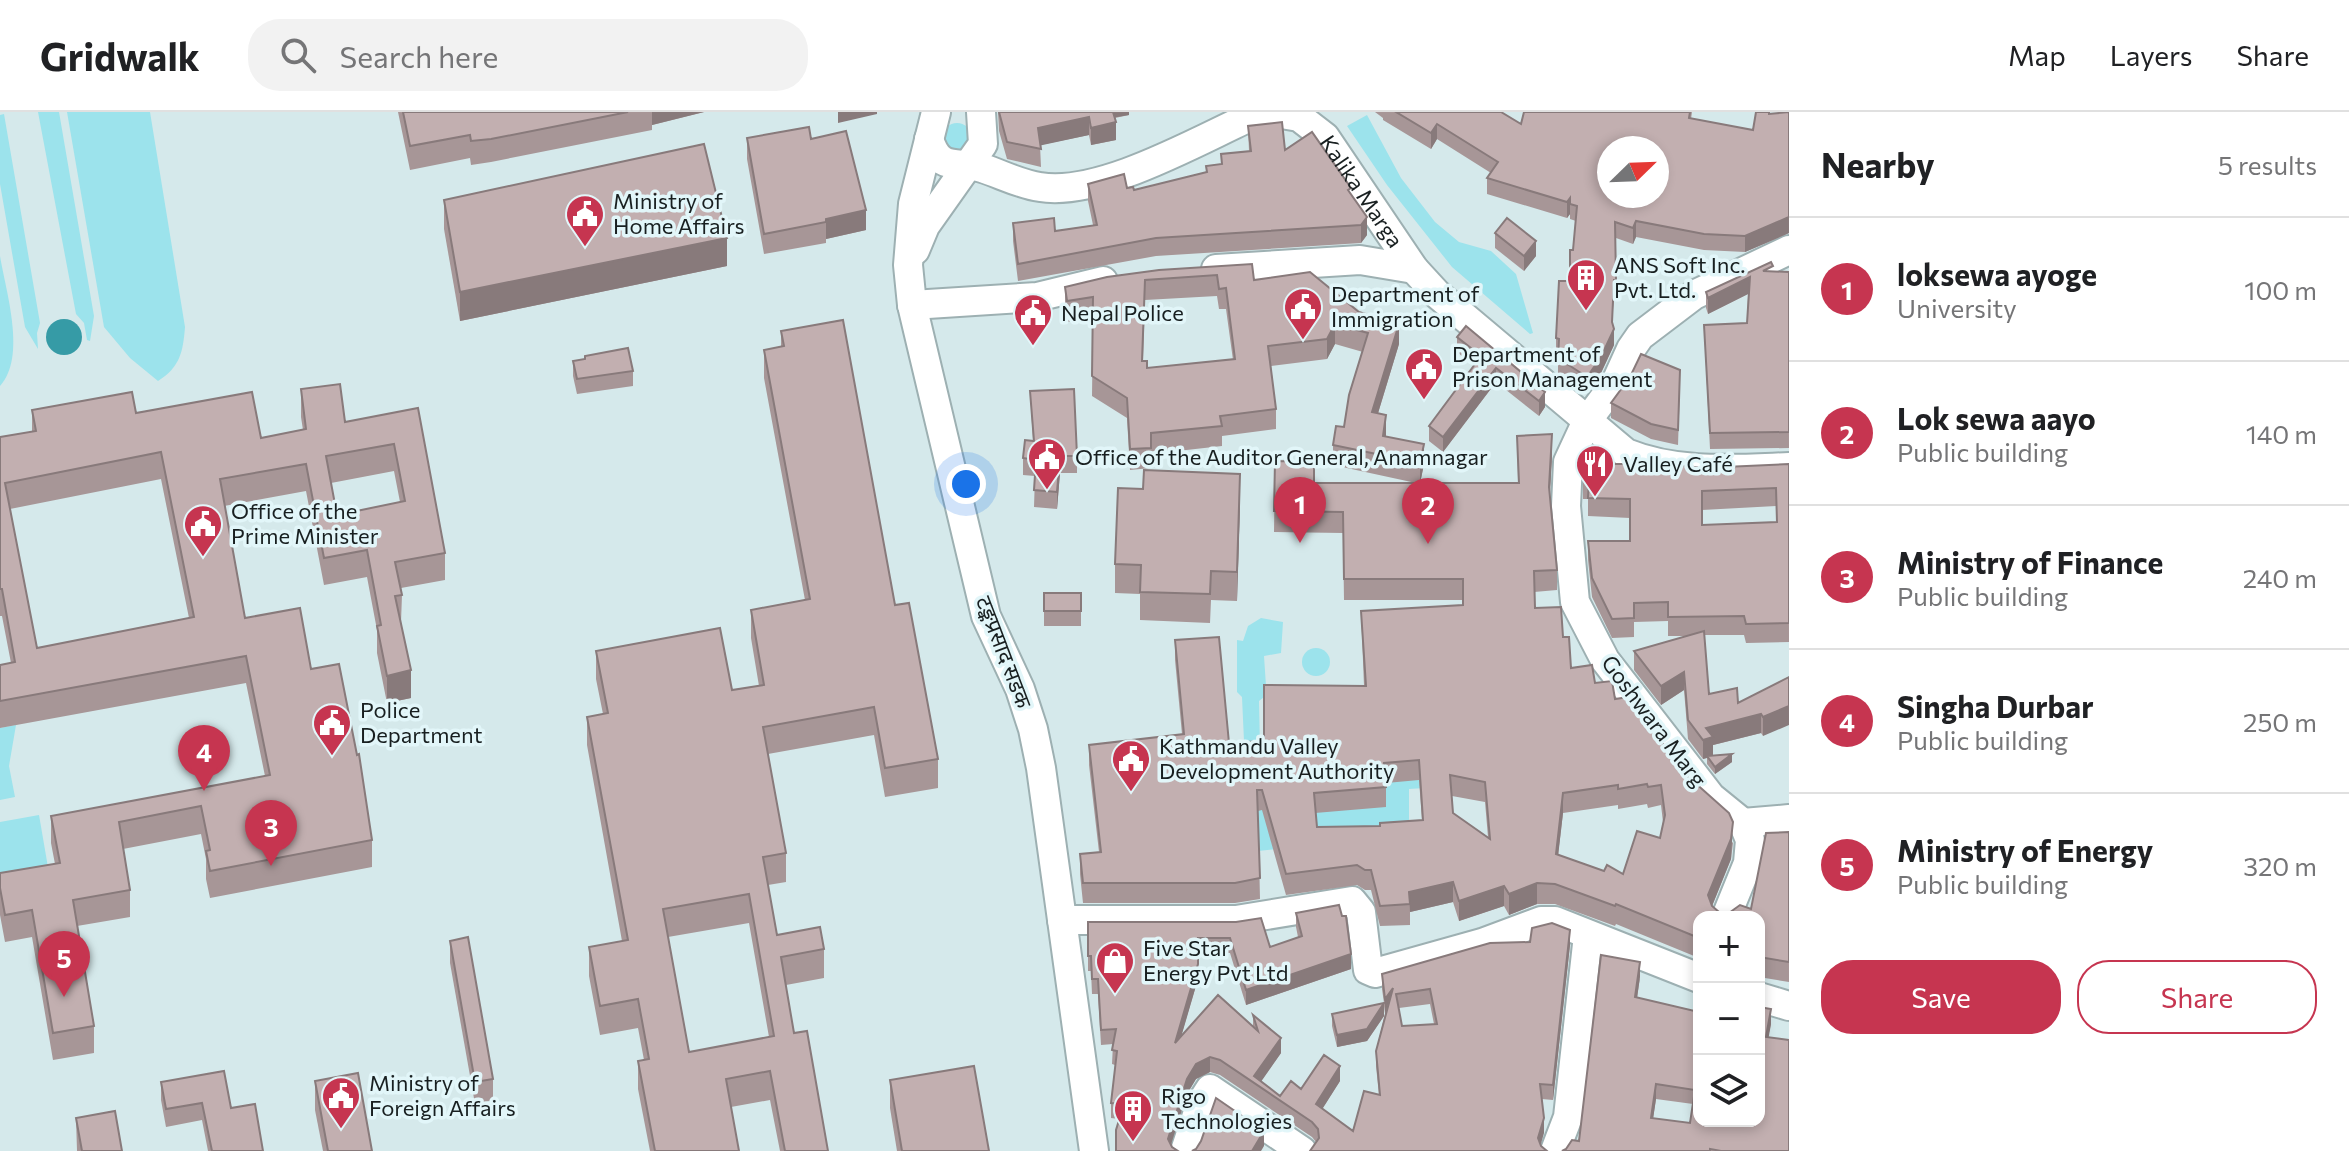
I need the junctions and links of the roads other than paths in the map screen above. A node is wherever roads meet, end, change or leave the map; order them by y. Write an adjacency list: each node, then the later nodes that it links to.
1 (980, 116): 3 (street); 4 (street)
2 (935, 119): 3 (street, Kalika Marga); 6 (street, टङ्कप्रसाद सडक)
3 (968, 164): 4 (street, Kalika Marga); 6 (street)
4 (1017, 181): 7 (street, Kalika Marga)
5 (1789, 250): 11 (street, Goshwara Marg)
6 (908, 265): 10 (street, टङ्कप्रसाद सडक)
7 (1414, 269): 8 (street); 11 (street, Kalika Marga)
8 (1188, 271)
9 (1131, 277): 10 (street)
10 (912, 305): 16 (street, टङ्कप्रसाद सडक)
11 (1587, 421): 12 (street, Kalika Marga); 14 (street, Goshwara Marg)
12 (1789, 467)
13 (1789, 819): 14 (street)
14 (1743, 823): 15 (street)
15 (1728, 911)
16 (1062, 920): 17 (street); 21 (street, टङ्कप्रसाद सडक)
17 (1588, 935): 18 (street); 24 (street)
18 (1693, 976)
19 (1765, 999): 20 (street)
20 (1789, 1006)
21 (1094, 1151)
22 (1185, 1151): 23 (street)
23 (1302, 1151)
24 (1555, 1151)

